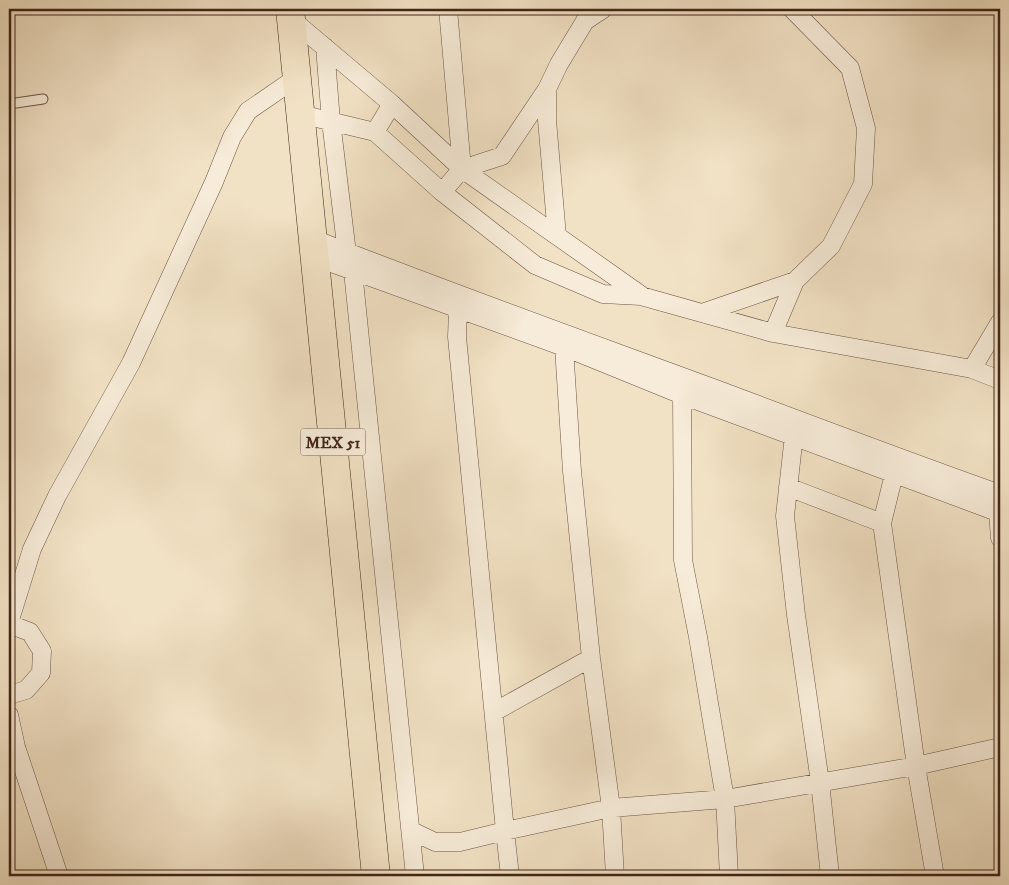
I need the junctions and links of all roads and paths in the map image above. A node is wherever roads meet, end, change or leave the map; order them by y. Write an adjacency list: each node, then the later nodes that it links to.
1 (448, 9): 15 (street)
2 (603, 9): 5 (street)
3 (792, 9): 21 (street)
4 (290, 13): 6 (street); 7 (main road, MEX 51)
5 (585, 15): 8 (street)
6 (325, 47): 11 (street); 13 (street)
7 (296, 78): 12 (main road, MEX 51); 38 (street)
8 (548, 89): 15 (street); 17 (street)
9 (43, 99): 10 (lane)
10 (9, 104)
11 (392, 104): 14 (street); 15 (street)
12 (300, 114): 13 (street); 18 (main road, MEX 51)
13 (331, 121): 14 (street); 19 (street)
14 (375, 132): 16 (street)
15 (462, 169): 16 (street); 17 (street)
16 (442, 192): 22 (street)
17 (557, 236): 22 (street)
18 (314, 248): 19 (street); 20 (street); 52 (main road, MEX 51)
19 (347, 253): 20 (street); 27 (street)
20 (353, 271): 23 (street); 50 (street)
21 (795, 281): 24 (street); 26 (street)
22 (641, 296): 24 (street)
23 (458, 310): 27 (street); 41 (street)
24 (702, 313): 26 (street)
25 (1000, 322): 28 (street)
26 (773, 332): 28 (street)
27 (566, 341): 30 (street); 31 (street); 39 (street)
28 (972, 369): 29 (street)
29 (1000, 380)
30 (682, 395): 31 (street); 47 (street)
31 (796, 428): 32 (street); 33 (street)
32 (898, 466): 34 (street); 35 (street); 36 (street)
33 (788, 487): 36 (street); 46 (street)
34 (1000, 494)
35 (999, 510): 37 (street)
36 (882, 522): 45 (street)
37 (1000, 538)
38 (9, 623): 40 (street)
39 (591, 658): 41 (street); 48 (street)
40 (9, 695)
41 (494, 712): 49 (street)
42 (9, 714): 43 (street)
43 (13, 746): 51 (street)
44 (1000, 747): 45 (street)
45 (916, 766): 46 (street); 58 (street)
46 (820, 782): 47 (street); 57 (street)
47 (725, 800): 48 (street); 56 (street)
48 (611, 808): 49 (street); 55 (street)
49 (505, 830): 50 (street); 54 (street)
50 (412, 831): 53 (street)
51 (59, 876)
52 (376, 876)
53 (415, 876)
54 (510, 876)
55 (615, 876)
56 (729, 876)
57 (830, 876)
58 (935, 876)

